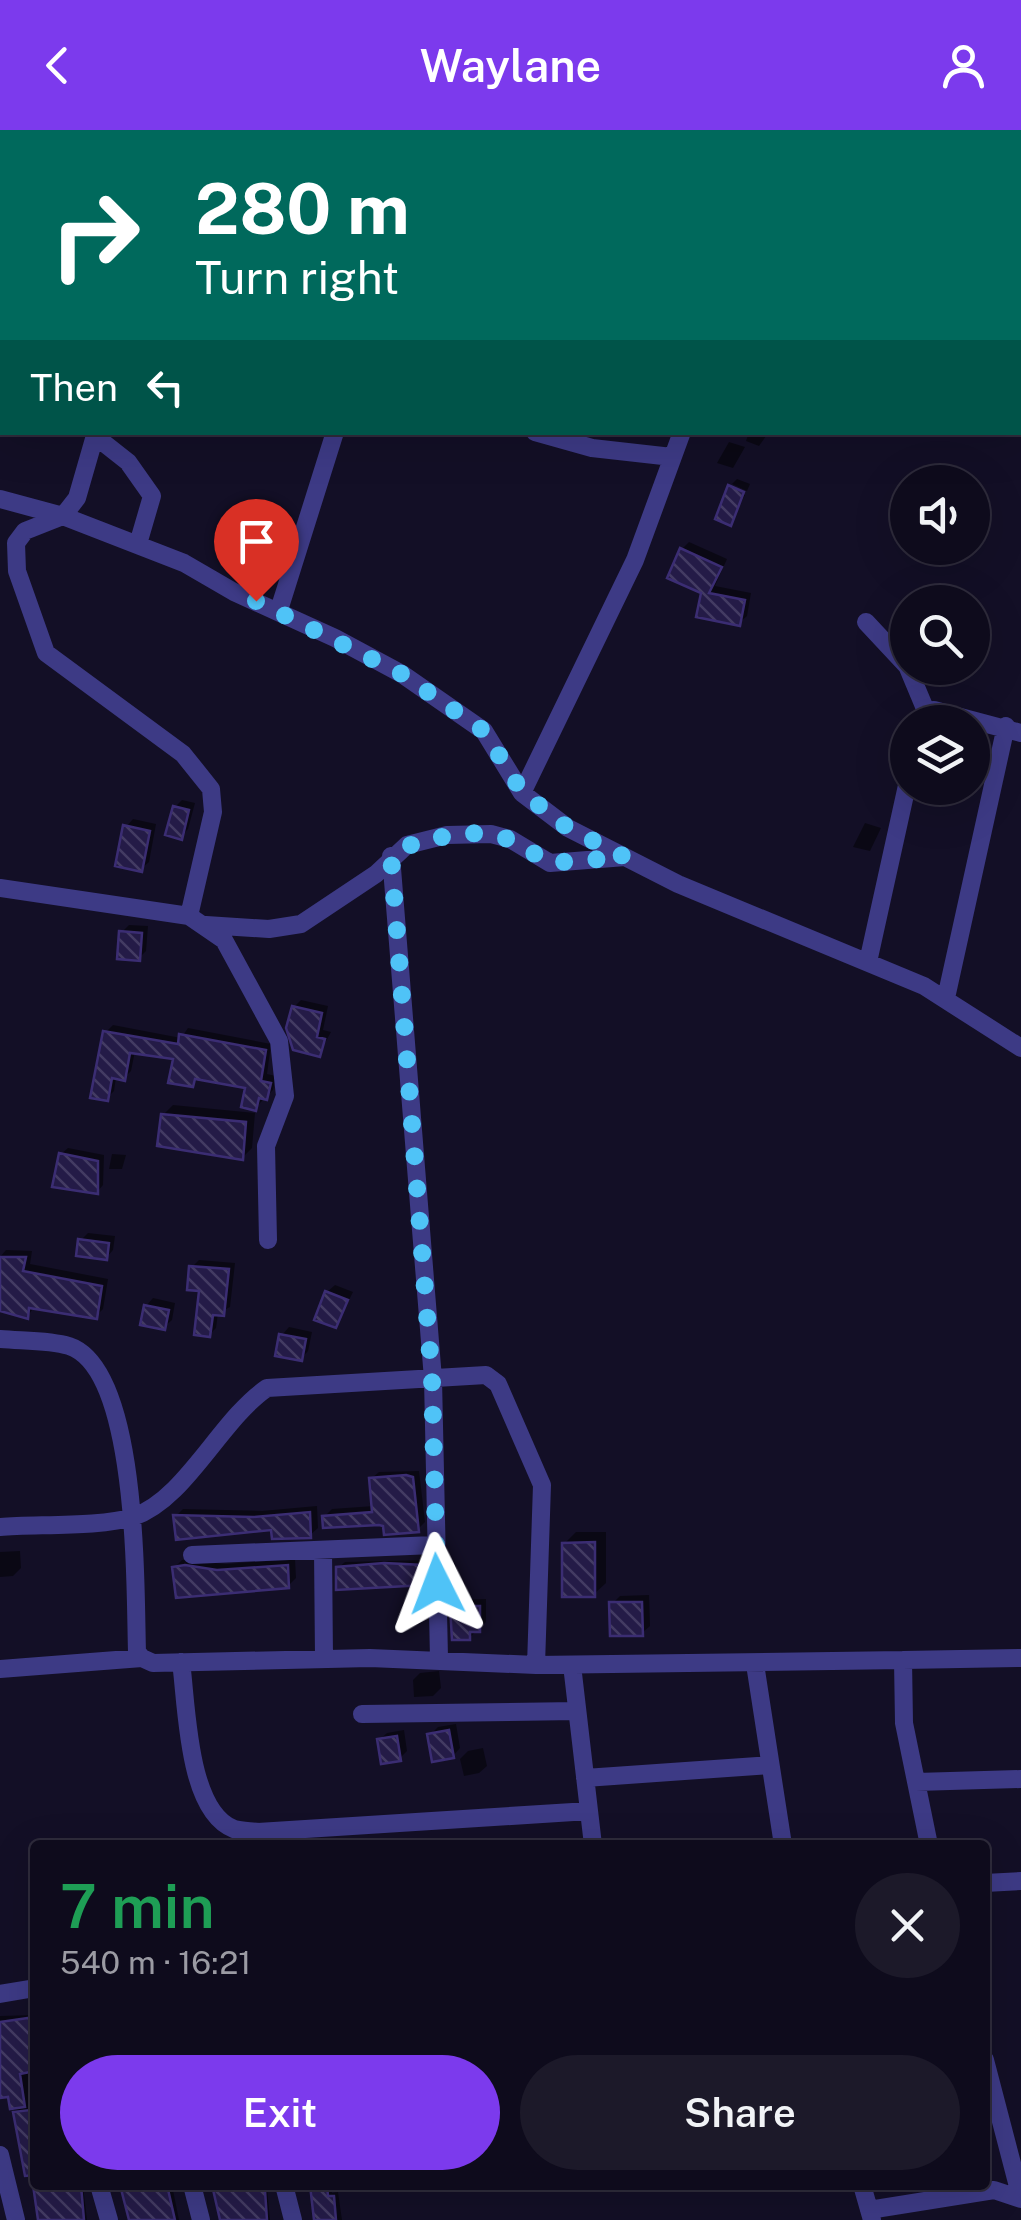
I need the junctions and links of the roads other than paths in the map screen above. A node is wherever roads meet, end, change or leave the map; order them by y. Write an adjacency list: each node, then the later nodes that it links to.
1 (96, 435): 8 (street)
2 (97, 435): 9 (street)
3 (334, 435): 10 (street)
4 (546, 435): 6 (street)
5 (681, 435): 6 (street)
6 (672, 457): 14 (street)
7 (0, 499): 8 (street)
8 (62, 516): 9 (street); 19 (street)
9 (138, 544): 10 (street)
10 (278, 610): 14 (street)
11 (866, 622): 12 (street)
12 (890, 648)
13 (1013, 730): 21 (street)
14 (522, 792): 17 (street)
15 (903, 805): 20 (street)
16 (391, 856): 17 (street); 19 (street); 25 (street)
17 (625, 857): 20 (street)
18 (0, 888): 19 (street)
19 (197, 920): 23 (street)
20 (868, 962): 21 (street)
21 (946, 998): 22 (street)
22 (1021, 1048)
23 (268, 1240)
24 (0, 1339): 26 (street)
25 (432, 1379): 26 (street); 28 (street); 39 (street)
26 (132, 1517): 27 (street); 31 (street)
27 (0, 1526)
28 (434, 1545): 29 (street); 33 (street)
29 (323, 1550): 30 (street); 32 (street)
30 (192, 1555)
31 (142, 1658): 36 (street); 40 (street)
32 (324, 1658): 33 (street); 36 (street)
33 (439, 1658): 39 (street)
34 (1021, 1658): 35 (street)
35 (903, 1660): 38 (street); 46 (street)
36 (181, 1662): 47 (street)
37 (572, 1664): 38 (street); 39 (street); 41 (street)
38 (755, 1664): 43 (street)
39 (536, 1665)
40 (0, 1669)
41 (577, 1711): 42 (street); 44 (street)
42 (362, 1714)
43 (770, 1765): 44 (street); 49 (street)
44 (585, 1778): 47 (street)
45 (1021, 1779): 46 (street)
46 (916, 1782): 50 (street)
47 (589, 1811): 48 (street)
48 (593, 1840)
49 (782, 1840)
50 (929, 1840)
51 (1021, 1881): 52 (street)
52 (990, 1882)
53 (30, 1989): 54 (street)
54 (0, 1994)
55 (990, 2079): 61 (street)
56 (0, 2155): 63 (street)
57 (100, 2190): 64 (street)
58 (193, 2190): 65 (street)
59 (285, 2190): 66 (street)
60 (864, 2190): 62 (street)
61 (1021, 2198): 62 (street)
62 (871, 2215)
63 (16, 2220)
64 (108, 2220)
65 (201, 2220)
66 (293, 2220)

